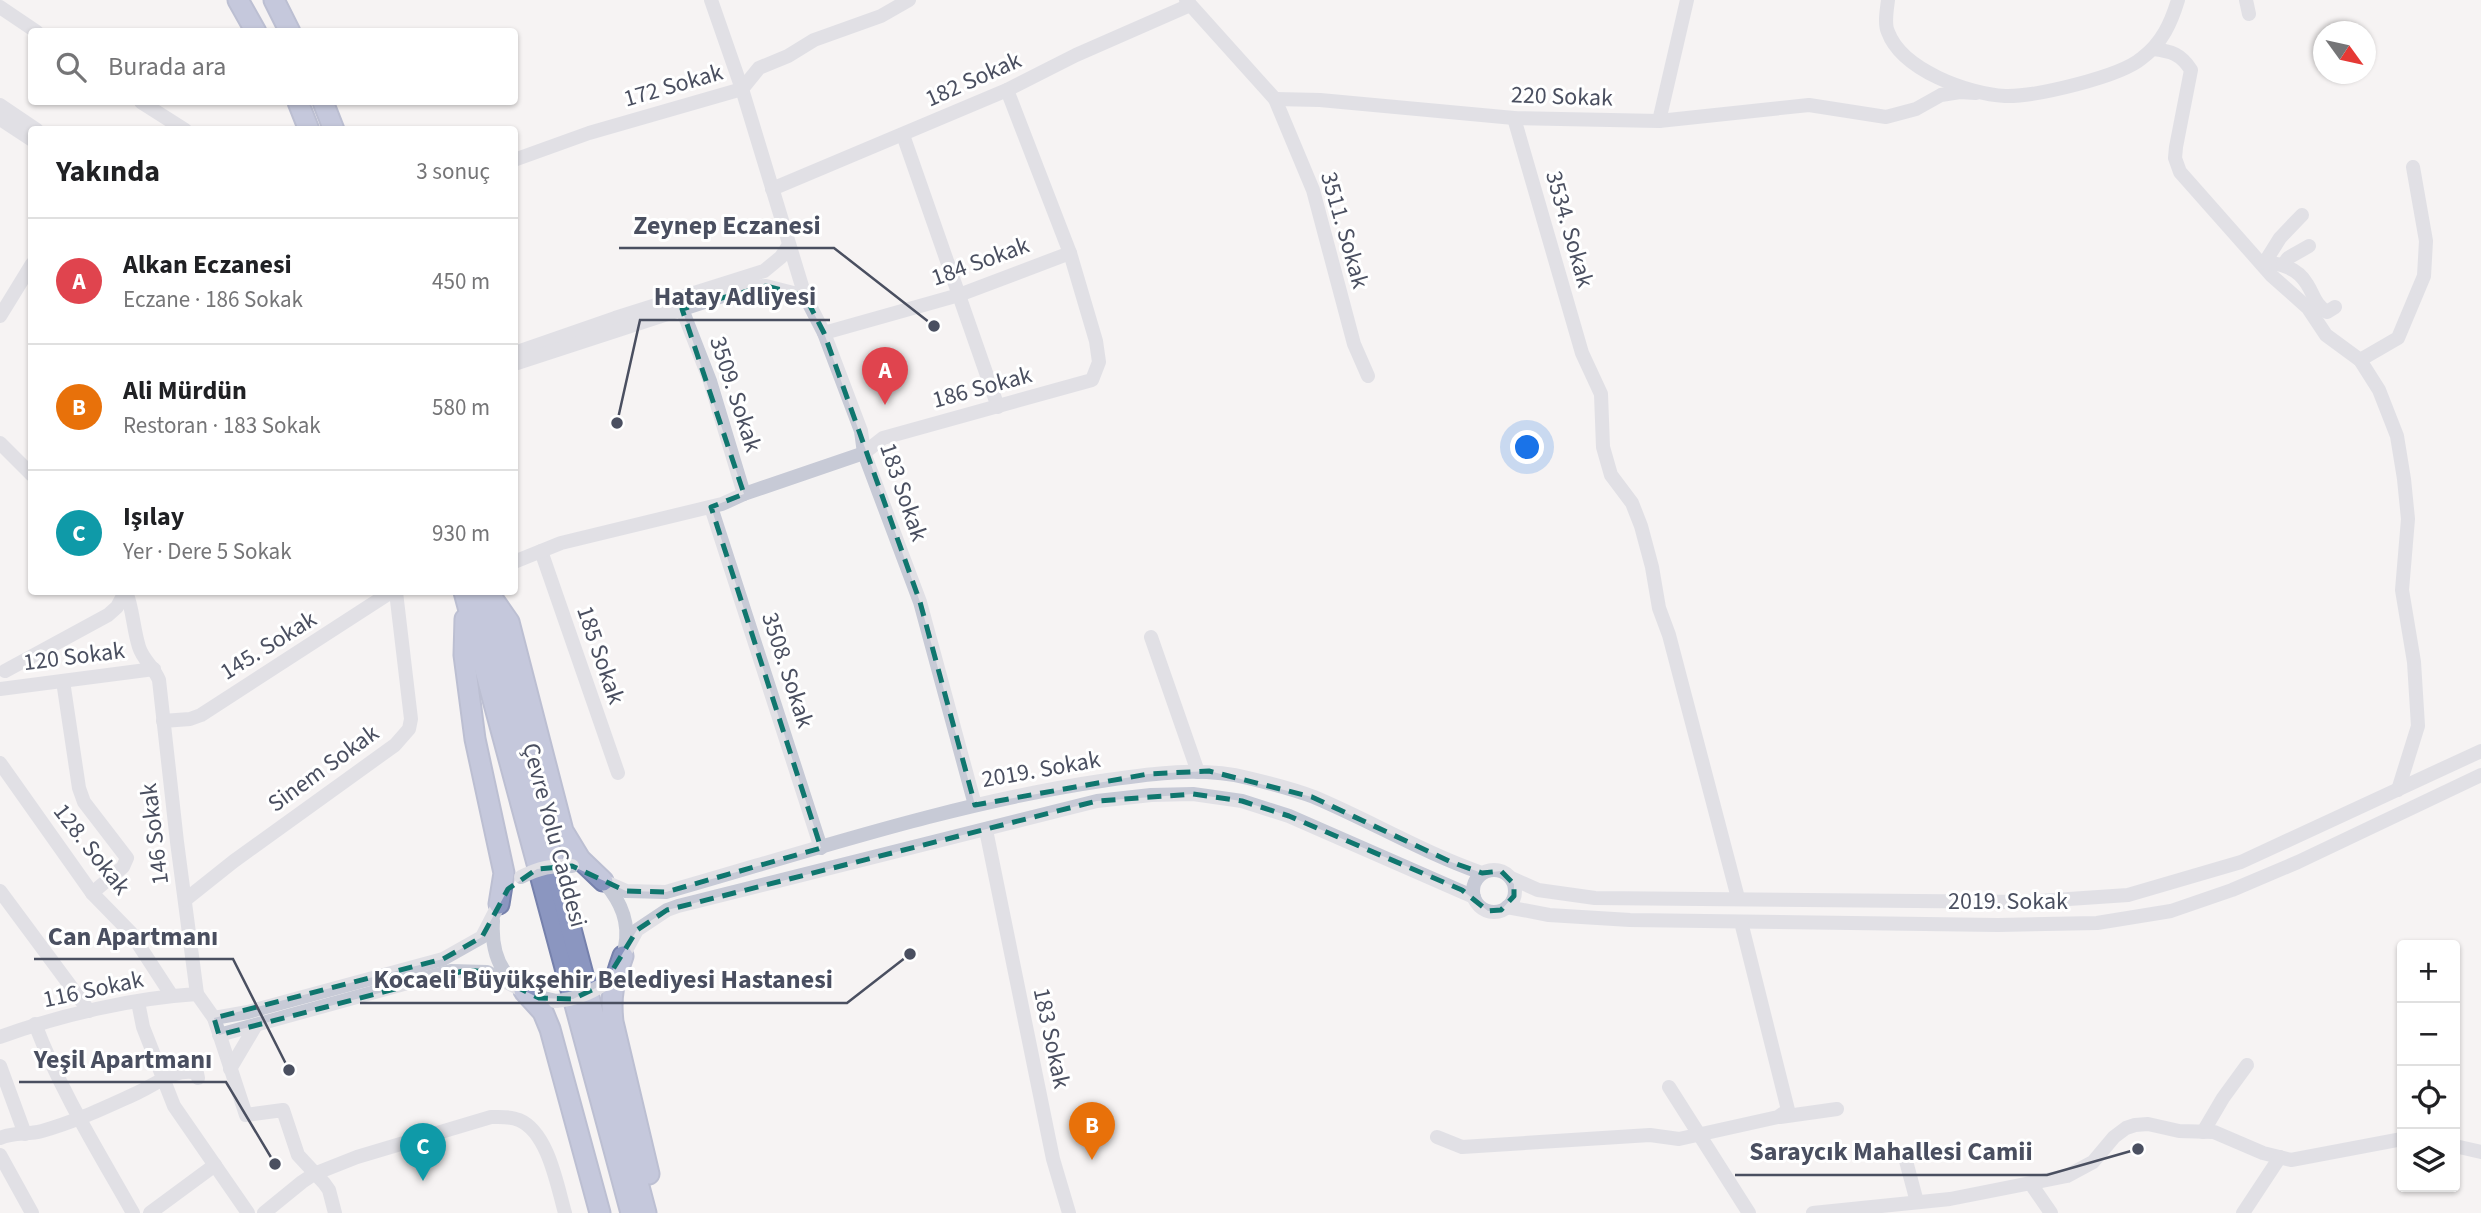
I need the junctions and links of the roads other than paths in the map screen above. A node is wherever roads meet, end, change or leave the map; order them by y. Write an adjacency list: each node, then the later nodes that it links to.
1 (238, 0): 13 (highway)
2 (252, 0): 14 (highway)
3 (274, 0): 15 (highway)
4 (288, 0): 16 (highway)
5 (711, 0): 18 (street, 183 Sokak)
6 (909, 0): 18 (street, 172 Sokak)
7 (1687, 0): 28 (street)
8 (1888, 0): 20 (street)
9 (2178, 0): 17 (street)
10 (1188, 2): 19 (street, 182 Sokak); 21 (street)
11 (0, 7): 12 (street)
12 (31, 28)
13 (254, 28)
14 (264, 28)
15 (288, 28)
16 (298, 28)
17 (2153, 49): 20 (street); 42 (street)
18 (742, 89): 35 (street, 172 Sokak); 37 (street, 183 Sokak)
19 (1007, 90): 33 (street, 182 Sokak); 41 (street, 186 Sokak)
20 (1976, 93): 28 (street, 220 Sokak)
21 (1275, 99): 26 (street, 220 Sokak); 54 (street, 3511. Sokak)
22 (0, 105): 29 (street)
23 (147, 105): 30 (street)
24 (299, 105): 31 (highway)
25 (324, 105): 32 (highway)
26 (1514, 118): 28 (street, 220 Sokak); 92 (street, 3534. Sokak)
27 (0, 119): 34 (street)
28 (1659, 121)
29 (31, 126)
30 (179, 126)
31 (307, 126)
32 (332, 126)
33 (903, 135): 37 (street, 182 Sokak); 45 (street)
34 (28, 137)
35 (518, 159)
36 (2413, 167): 52 (street)
37 (772, 189): 39 (street, 183 Sokak)
38 (2302, 215): 42 (street)
39 (789, 245): 46 (street, 183 Sokak); 51 (street)
40 (2309, 246): 43 (street)
41 (1070, 253): 45 (street, 184 Sokak); 55 (street, 186 Sokak)
42 (2263, 262): 43 (street); 52 (street)
43 (2283, 265): 47 (street)
44 (28, 270): 49 (street)
45 (959, 295): 50 (street, 184 Sokak); 55 (street)
46 (805, 296): 48 (street); 50 (street, 183 Sokak)
47 (2335, 307)
48 (682, 309): 53 (street); 59 (street, 3509. Sokak)
49 (0, 316)
50 (824, 333): 57 (street, 183 Sokak)
51 (518, 352)
52 (2360, 360): 82 (street)
53 (518, 363)
54 (1368, 376)
55 (998, 407): 57 (street, 186 Sokak)
56 (0, 443): 58 (street)
57 (864, 453): 59 (street, 186 Sokak); 83 (street, 183 Sokak)
58 (28, 470)
59 (744, 494): 60 (street, 186 Sokak)
60 (711, 507): 61 (street, 186 Sokak); 85 (street, 3508. Sokak)
61 (541, 551): 62 (street, 186 Sokak); 80 (street, 185 Sokak)
62 (518, 560)
63 (123, 595): 72 (street)
64 (126, 595): 73 (street, 146 Sokak)
65 (389, 595): 76 (street, 145. Sokak)
66 (394, 595): 93 (street, Sinem Sokak)
67 (470, 595): 94 (highway)
68 (471, 595): 103 (highway, Çevre Yolu Caddesi)
69 (471, 595): 115 (highway, Çevre Yolu Caddesi)
70 (490, 595): 88 (highway)
71 (1151, 637): 79 (street)
72 (2, 667): 75 (street)
73 (154, 669): 74 (street, 120 Sokak); 76 (street, 146 Sokak)
74 (63, 681): 75 (street, 120 Sokak); 90 (street)
75 (7, 688)
76 (163, 721): 93 (street, 146 Sokak)
77 (2481, 751): 82 (street, 2019. Sokak)
78 (1, 767): 90 (street, 128. Sokak)
79 (1198, 772): 83 (street, 2019. Sokak); 86 (street, 2019. Sokak)
80 (618, 773)
81 (2481, 775): 96 (street, 2019. Sokak)
82 (2398, 790): 92 (street, 2019. Sokak)
83 (975, 805): 85 (street, 2019. Sokak)
84 (986, 830): 91 (street, 2019. Sokak); 97 (street, 2019. Sokak); 146 (street, 183 Sokak)
85 (821, 848): 88 (street, 2019. Sokak)
86 (1482, 873): 87 (street, 2019. Sokak); 91 (street)
87 (1511, 878): 92 (street, 2019. Sokak); 95 (street)
88 (603, 881): 94 (street, bridge); 97 (street)
89 (0, 891): 102 (street)
90 (92, 893): 100 (street, 128. Sokak)
91 (1474, 897): 95 (street, 2019. Sokak)
92 (1738, 898)
93 (184, 900): 99 (street, 146 Sokak)
94 (499, 904): 98 (street); 104 (street)
95 (1507, 907): 96 (street, 2019. Sokak)
96 (1741, 922): 117 (street)
97 (623, 956): 98 (street, bridge); 145 (highway)
98 (524, 990): 106 (street); 141 (highway)
99 (197, 994): 100 (street, 116 Sokak); 104 (street)
100 (172, 996): 101 (street, 116 Sokak)
101 (138, 1002): 102 (street, 116 Sokak); 113 (street)
102 (89, 1011): 105 (street, 116 Sokak)
103 (577, 1012): 142 (highway); 143 (highway, Çevre Yolu Caddesi)
104 (214, 1018): 107 (street)
105 (35, 1024): 108 (street, 116 Sokak); 118 (street)
106 (256, 1025): 107 (street); 111 (street)
107 (219, 1035): 111 (street)
108 (0, 1037)
109 (2248, 1065): 119 (street)
110 (0, 1066): 120 (street)
111 (230, 1069): 131 (street)
112 (198, 1078): 113 (street)
113 (163, 1079): 118 (street); 130 (street)
114 (1669, 1087): 121 (street)
115 (617, 1102): 144 (highway, Çevre Yolu Caddesi); 145 (highway)
116 (1837, 1109): 117 (street)
117 (1778, 1117): 121 (street)
118 (80, 1118): 120 (street); 135 (street)
119 (2203, 1132): 128 (street); 132 (street)
120 (25, 1134): 123 (street)
121 (1700, 1134): 122 (street); 147 (street)
122 (1437, 1137)
123 (0, 1138)
124 (2397, 1140): 128 (street)
125 (2460, 1147): 126 (street)
126 (2481, 1152)
127 (0, 1154): 134 (street)
128 (2280, 1157): 150 (street)
129 (1906, 1161): 133 (street)
130 (215, 1165): 136 (street); 137 (street)
131 (314, 1174): 138 (street); 139 (street); 140 (street)
132 (2031, 1184): 133 (street); 149 (street)
133 (1917, 1202): 148 (street)
134 (32, 1213)
135 (133, 1213)
136 (150, 1213)
137 (248, 1213)
138 (264, 1213)
139 (335, 1213)
140 (565, 1213)
141 (600, 1213)
142 (620, 1213)
143 (631, 1213)
144 (646, 1213)
145 (655, 1213)
146 (1069, 1213)
147 (1749, 1213)
148 (1813, 1213)
149 (2051, 1213)
150 (2243, 1213)

